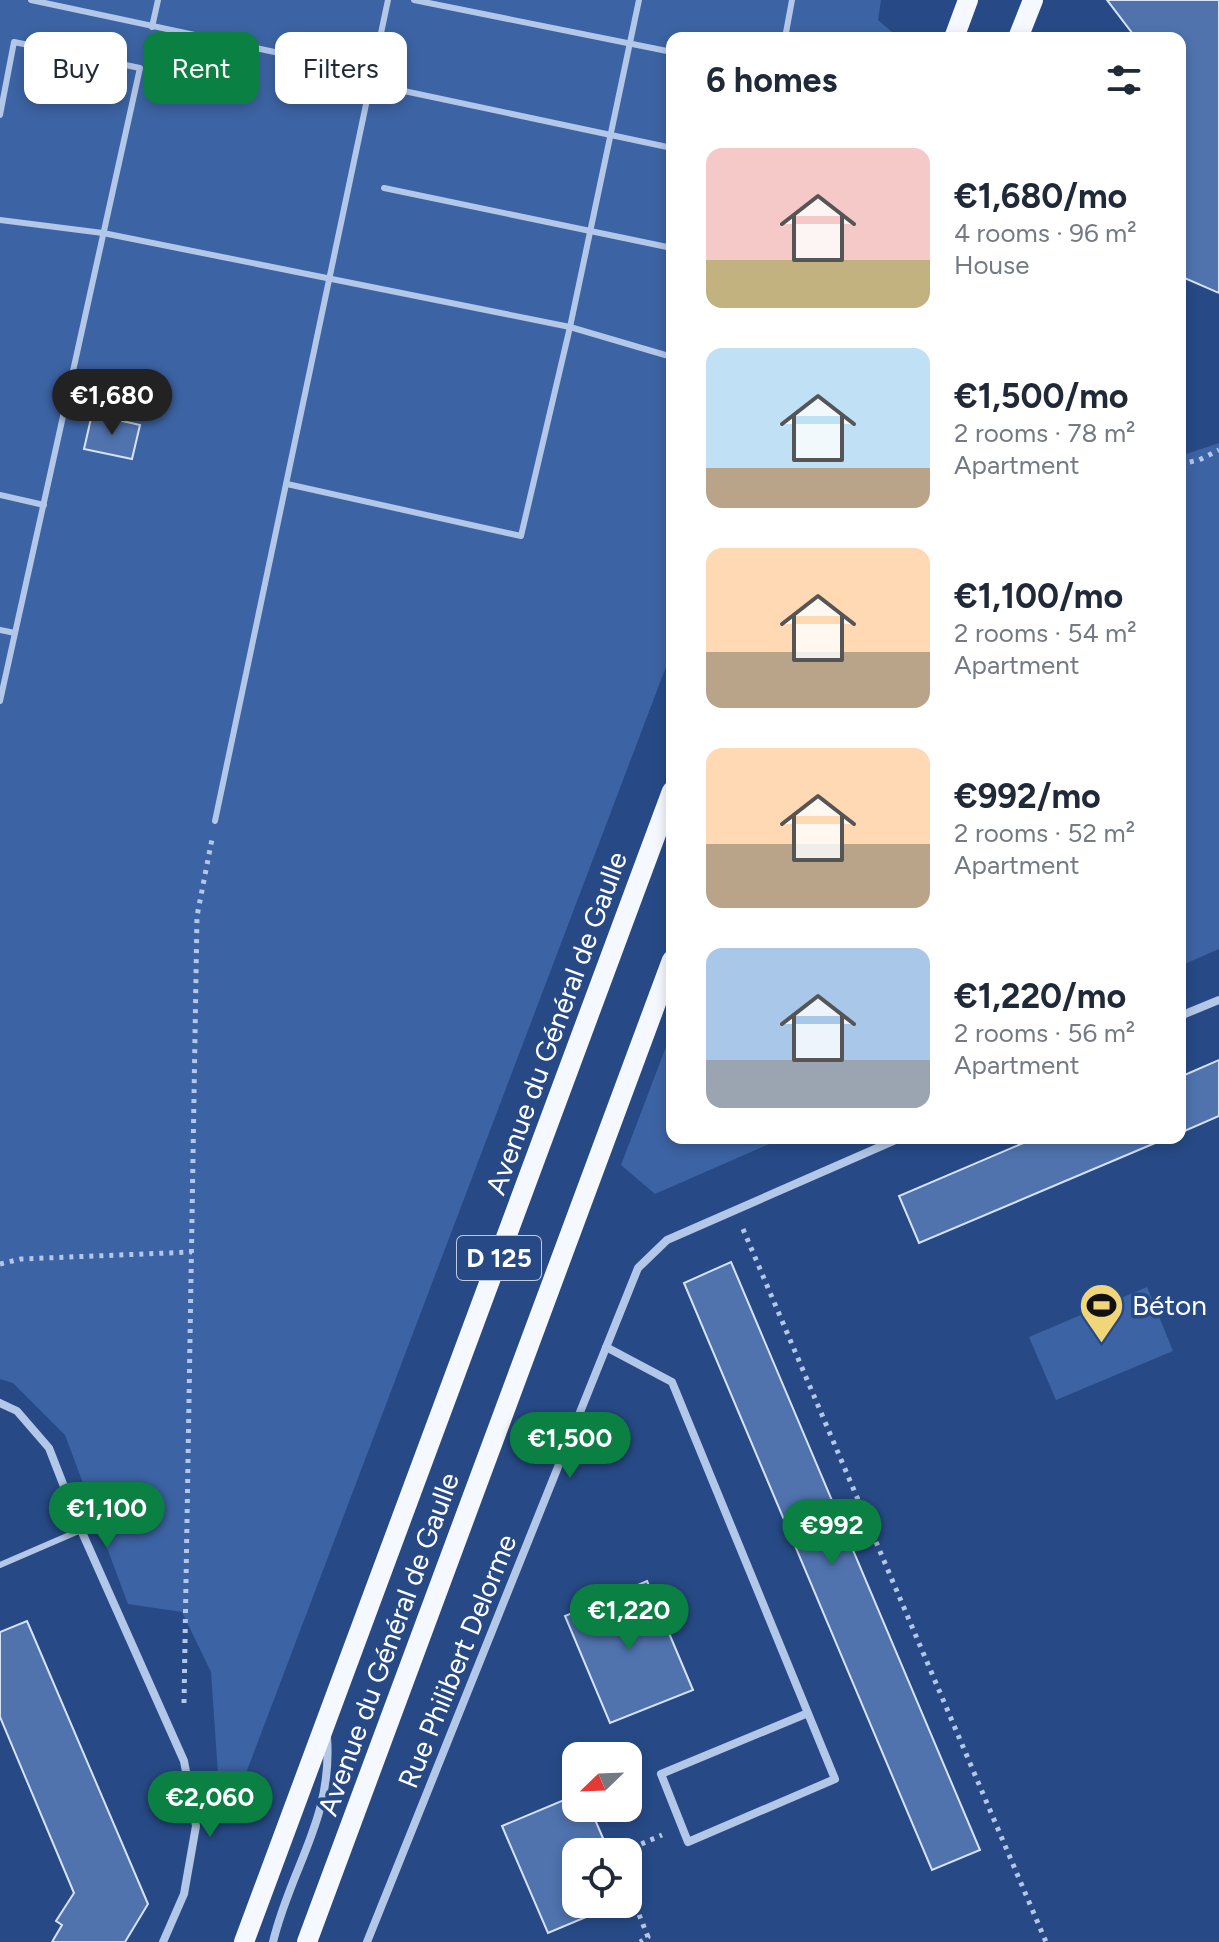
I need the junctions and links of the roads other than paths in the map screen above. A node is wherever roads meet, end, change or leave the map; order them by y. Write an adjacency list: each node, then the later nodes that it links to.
1 (158, 0): 9 (lane)
2 (388, 0): 10 (lane)
3 (414, 0): 14 (lane)
4 (639, 0): 14 (lane)
5 (792, 0): 11 (lane)
6 (968, 0): 12 (main road)
7 (1033, 0): 13 (main road)
8 (28, 1): 9 (lane)
9 (152, 27): 16 (lane)
10 (381, 32)
11 (786, 32)
12 (956, 32)
13 (1020, 32)
14 (630, 43): 15 (lane); 20 (lane)
15 (666, 51)
16 (275, 53)
17 (407, 92): 20 (lane)
18 (367, 104): 27 (lane)
19 (0, 115): 25 (lane)
20 (610, 135): 21 (lane); 24 (lane)
21 (666, 147)
22 (384, 188): 24 (lane)
23 (0, 220): 25 (lane)
24 (590, 231): 26 (lane); 28 (lane)
25 (103, 233): 27 (lane); 32 (lane)
26 (666, 247)
27 (330, 279): 28 (lane); 30 (lane)
28 (570, 327): 29 (lane); 30 (lane)
29 (666, 355)
30 (287, 484): 37 (lane)
31 (0, 495): 32 (lane)
32 (44, 505): 34 (lane)
33 (0, 630): 34 (lane)
34 (15, 633): 35 (lane)
35 (0, 701)
36 (666, 807): 47 (main road, Avenue du Général de Gaulle / D 125)
37 (215, 821)
38 (666, 976): 51 (main road, Avenue du Général de Gaulle / D 125)
39 (1219, 1000): 40 (street)
40 (1186, 1014)
41 (886, 1144): 42 (street, Rue Philibert Delorme)
42 (606, 1347): 46 (street); 52 (street, Rue Philibert Delorme)
43 (0, 1403): 44 (street)
44 (81, 1530): 45 (lane); 48 (street)
45 (0, 1565)
46 (808, 1713): 46 (street)
47 (326, 1724): 49 (main road, Avenue du Général de Gaulle / D 125); 50 (street, Avenue du Général de Gaulle)
48 (163, 1942)
49 (244, 1942)
50 (273, 1942)
51 (307, 1942)
52 (367, 1942)

